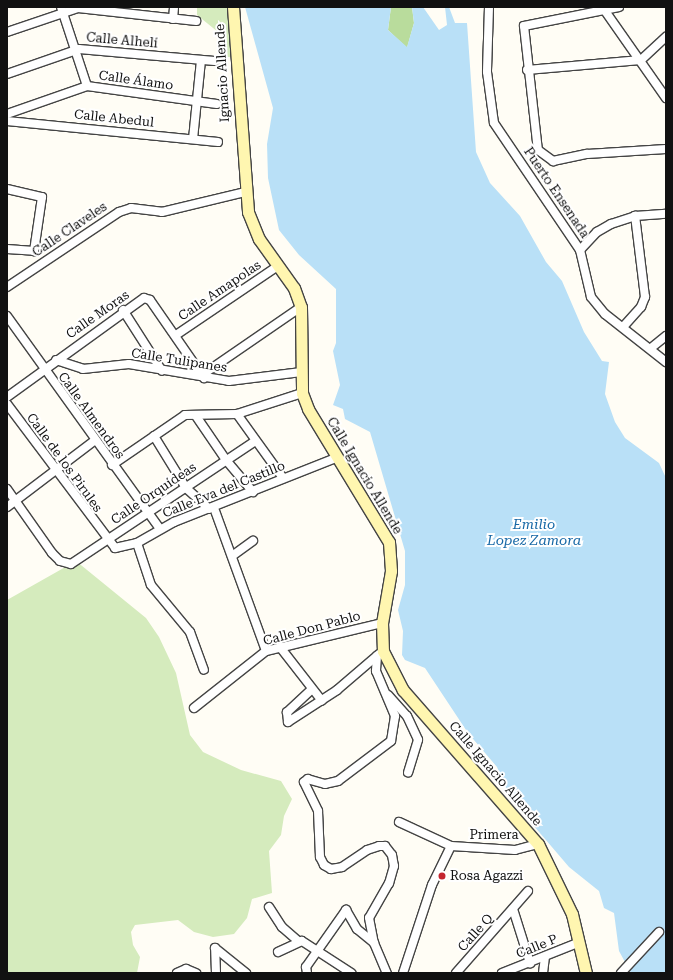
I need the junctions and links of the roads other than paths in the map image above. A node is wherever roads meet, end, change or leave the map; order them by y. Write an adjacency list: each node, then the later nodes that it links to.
1 (174, 7): 7 (street)
2 (233, 7): 23 (street, Ignacio Allende)
3 (489, 7): 32 (street, Puerto Ensenada)
4 (619, 7): 5 (street)
5 (604, 9): 13 (street); 15 (street)
6 (62, 10): 7 (street); 9 (street); 11 (street)
7 (173, 19): 8 (street)
8 (196, 21)
9 (7, 32)
10 (666, 37): 13 (street)
11 (76, 50): 12 (street, Calle Alhelí); 16 (street, Calle Alhelí); 17 (street)
12 (201, 60): 14 (street, Calle Alhelí); 19 (street)
13 (640, 60): 15 (street); 18 (street)
14 (214, 61)
15 (527, 70): 26 (street)
16 (7, 74)
17 (87, 86): 19 (street, Calle Álamo); 21 (street, Calle Álamo)
18 (666, 98)
19 (197, 102): 20 (street, Calle Álamo); 24 (street)
20 (217, 104)
21 (7, 114)
22 (7, 121): 24 (street, Calle Abedul)
23 (241, 137): 28 (street, Calle Ignacio Allende)
24 (193, 140): 25 (street, Calle Abedul)
25 (218, 142)
26 (666, 149)
27 (7, 189): 33 (street)
28 (245, 192): 34 (street, Calle Claveles); 35 (street, Calle Ignacio Allende)
29 (666, 214): 30 (street)
30 (635, 216): 32 (street); 41 (street)
31 (7, 249): 33 (street)
32 (580, 250): 41 (street, Puerto Ensenada)
33 (34, 252): 34 (street)
34 (42, 263): 36 (street, Calle Claveles)
35 (278, 266): 38 (street, Calle Ignacio Allende); 42 (street, Calle Amapolas)
36 (11, 281): 37 (street, Calle Claveles)
37 (7, 287)
38 (301, 306): 49 (street, Calle Ignacio Allende); 50 (street)
39 (123, 310): 42 (street, Calle Moras); 45 (street, Calle Moras); 48 (street)
40 (7, 316): 47 (street, Calle Almendros)
41 (623, 327): 44 (street, Puerto Ensenada)
42 (176, 335): 50 (street, Calle Moras)
43 (666, 336): 44 (street)
44 (651, 348): 46 (street, Puerto Ensenada)
45 (56, 360): 47 (street, Calle Moras); 48 (street, Calle Tulipanes)
46 (666, 362)
47 (43, 371): 52 (street, Calle Moras); 57 (street, Calle Almendros)
48 (162, 371): 50 (street, Calle Tulipanes)
49 (301, 372): 50 (street, Calle Tulipanes); 51 (street, Calle Ignacio Allende)
50 (203, 377)
51 (302, 393): 54 (street); 59 (street, Calle Ignacio Allende)
52 (7, 397)
53 (7, 404): 62 (street, Calle de los Pirules)
54 (237, 414): 55 (street); 58 (street)
55 (196, 416): 56 (street); 60 (street)
56 (154, 436): 61 (street); 64 (street)
57 (94, 441): 61 (street, Calle Almendros); 62 (street)
58 (254, 442): 60 (street, Calle Orquídeas); 63 (street)
59 (338, 457): 63 (street, Calle Eva del Castillo); 77 (street, Calle Ignacio Allende)
60 (226, 460): 64 (street, Calle Orquídeas); 66 (street)
61 (112, 465): 70 (street, Calle Almendros)
62 (56, 471): 67 (street); 73 (street, Calle de los Pirules)
63 (283, 478): 66 (street, Calle Eva del Castillo)
64 (186, 488): 69 (street); 70 (street, Calle Orquídeas)
65 (7, 489): 67 (street)
66 (253, 492): 69 (street, Calle Eva del Castillo)
67 (16, 501): 68 (street); 73 (street, Calle Orquídeas)
68 (7, 507)
69 (212, 508): 71 (street, Calle Eva del Castillo); 76 (street)
70 (148, 513): 71 (street, Calle Almendros); 73 (street, Calle Orquídeas)
71 (160, 529): 74 (street, Calle Eva del Castillo)
72 (253, 541): 76 (street)
73 (106, 542): 75 (street, Calle de los Pirules)
74 (137, 543): 75 (street, Calle Eva del Castillo); 81 (street)
75 (121, 549)
76 (232, 556): 79 (street)
77 (382, 623): 78 (street, Calle Don Pablo); 80 (street, Calle Ignacio Allende)
78 (280, 647): 79 (street, Calle Don Pablo); 82 (street)
79 (266, 651): 85 (street, Calle Don Pablo)
80 (380, 653): 83 (street); 84 (street); 88 (street, Calle Ignacio Allende)
81 (204, 670)
82 (311, 690): 84 (street); 84 (street)
83 (385, 691): 86 (street); 96 (street)
84 (322, 701)
85 (194, 708)
86 (408, 773)
87 (399, 822): 89 (street)
88 (538, 844): 89 (street, Primera); 95 (street, Calle Ignacio Allende)
89 (451, 846): 108 (street)
90 (528, 891): 92 (street, Calle Q)
91 (269, 907): 94 (street)
92 (513, 909): 100 (street); 109 (street, Calle Q)
93 (659, 932): 113 (street)
94 (298, 940): 97 (street); 98 (street)
95 (580, 942): 99 (street, Calle P); 112 (street, Calle Ignacio Allende)
96 (374, 944): 97 (street); 107 (street)
97 (319, 950): 105 (street); 106 (street)
98 (278, 952)
99 (545, 957): 100 (street, Calle P); 111 (street)
100 (530, 963): 110 (street, Calle P)
101 (177, 973): 102 (street)
102 (196, 973)
103 (216, 973): 104 (street)
104 (246, 973)
105 (307, 973)
106 (352, 973)
107 (388, 973)
108 (403, 973)
109 (456, 973)
110 (502, 973)
111 (543, 973)
112 (586, 973)
113 (622, 973)

